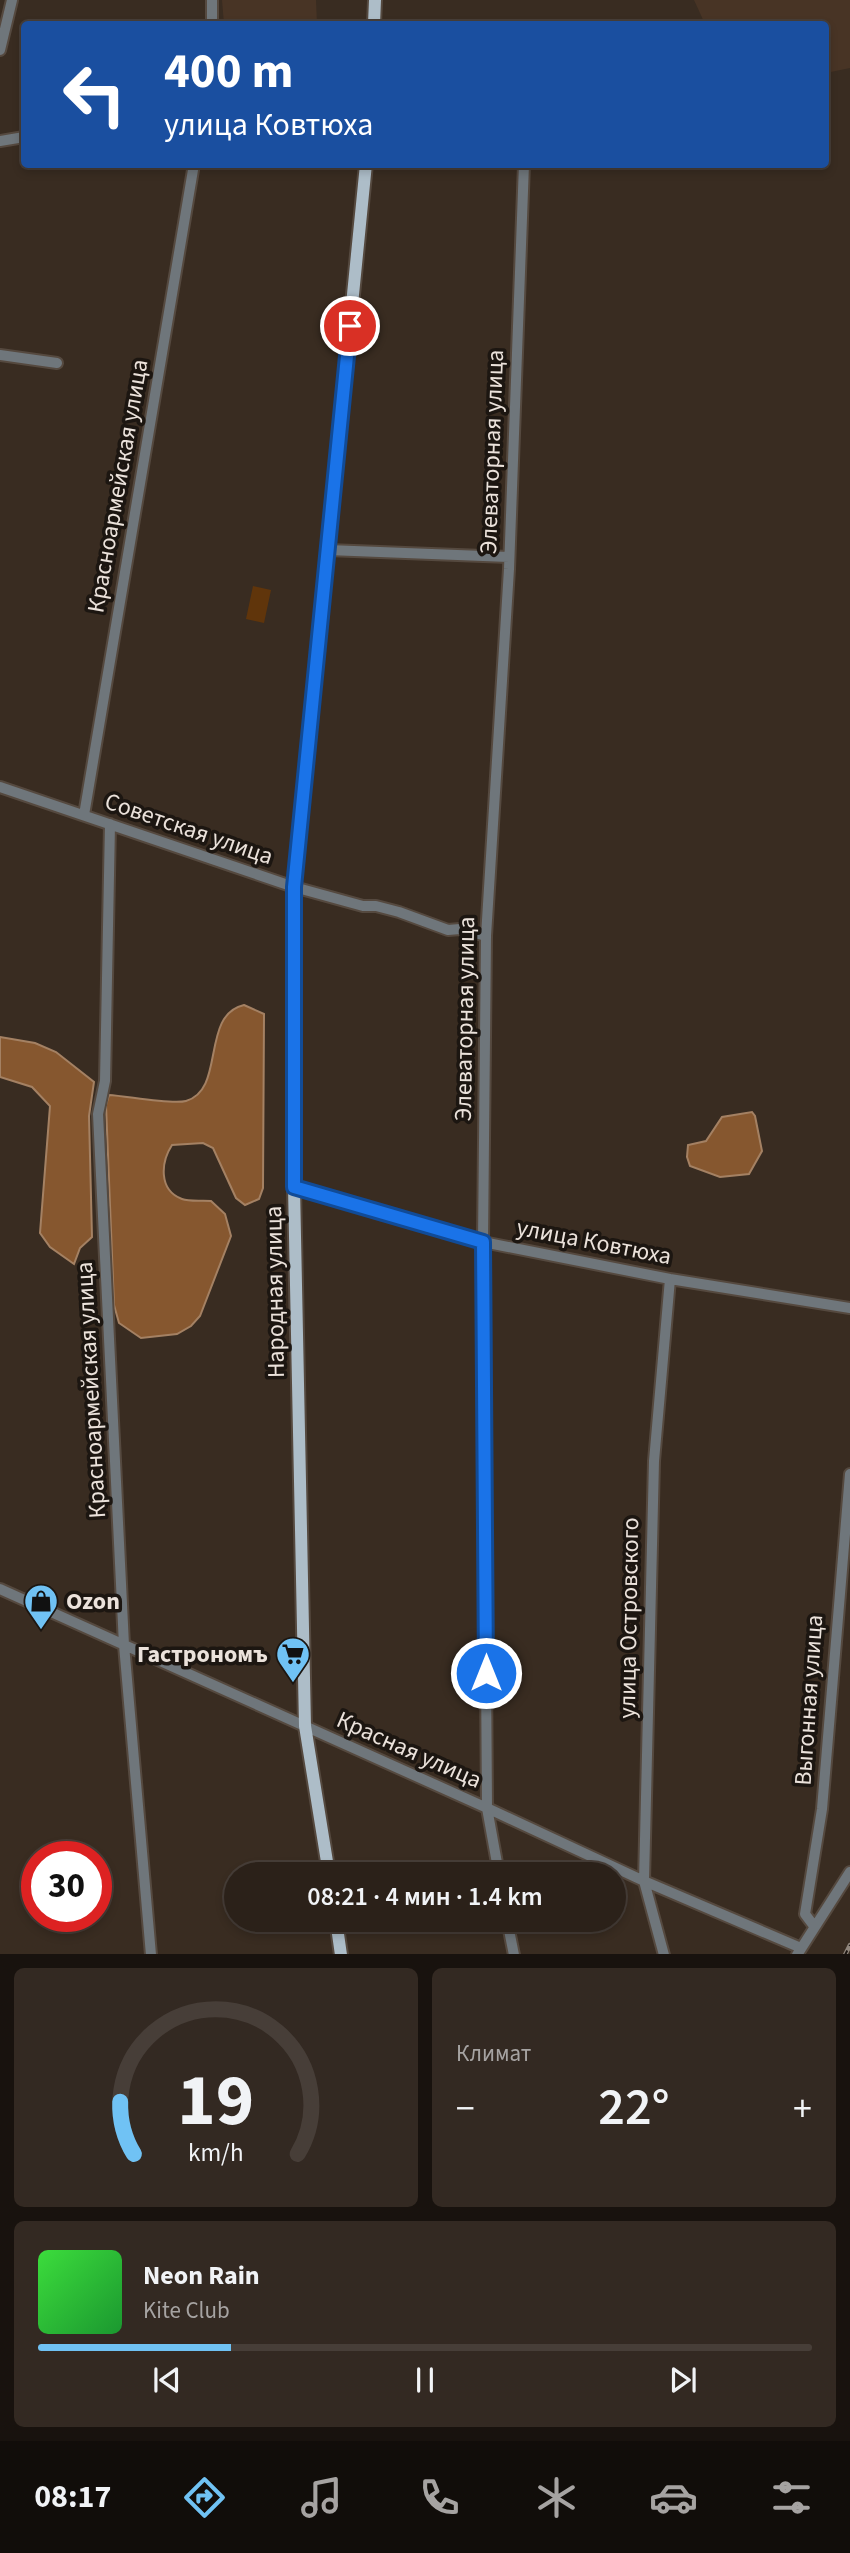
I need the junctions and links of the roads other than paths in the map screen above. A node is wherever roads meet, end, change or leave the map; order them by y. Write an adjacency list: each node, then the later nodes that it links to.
1 (12, 0): 6 (street)
2 (212, 0): 4 (street)
3 (375, 0): 5 (main road)
4 (212, 21)
5 (374, 21)
6 (0, 50)
7 (21, 138): 8 (street)
8 (0, 141)
9 (193, 168): 17 (street, Красноармейская улица)
10 (366, 168): 14 (main road, Народная улица)
11 (524, 168): 15 (street, Элеваторная улица)
12 (0, 355): 13 (street)
13 (57, 363)
14 (328, 550): 15 (street); 19 (main road, Народная улица)
15 (509, 557): 20 (street, Элеваторная улица)
16 (0, 787): 17 (street, Советская улица)
17 (84, 815): 18 (street, Советская улица)
18 (110, 824): 19 (street, Советская улица); 27 (street, Красноармейская улица)
19 (294, 887): 20 (street, Советская улица); 21 (main road, Народная улица)
20 (486, 936): 22 (street, Элеваторная улица)
21 (294, 1187): 22 (street, улица Ковтюха); 28 (main road, Народная улица)
22 (483, 1242): 23 (street, улица Ковтюха); 29 (street, Элеваторная улица)
23 (670, 1279): 24 (street, улица Ковтюха); 33 (street, улица Островского)
24 (850, 1308)
25 (850, 1474): 34 (street, Выгонная улица)
26 (0, 1590): 27 (street, Красная улица)
27 (124, 1645): 28 (street, Красная улица); 38 (street, Красноармейская улица)
28 (305, 1726): 29 (street, Красная улица); 30 (main road, Народная улица)
29 (487, 1808): 31 (street, Элеваторная улица); 33 (street, Красная улица)
30 (326, 1862)
31 (497, 1862)
32 (850, 1872): 34 (street)
33 (644, 1881): 37 (street, Красная улица); 41 (street, улица Островского)
34 (814, 1926): 37 (street)
35 (338, 1932): 39 (main road)
36 (510, 1932): 40 (street)
37 (799, 1951)
38 (151, 1954)
39 (341, 1954)
40 (514, 1954)
41 (664, 1954)

